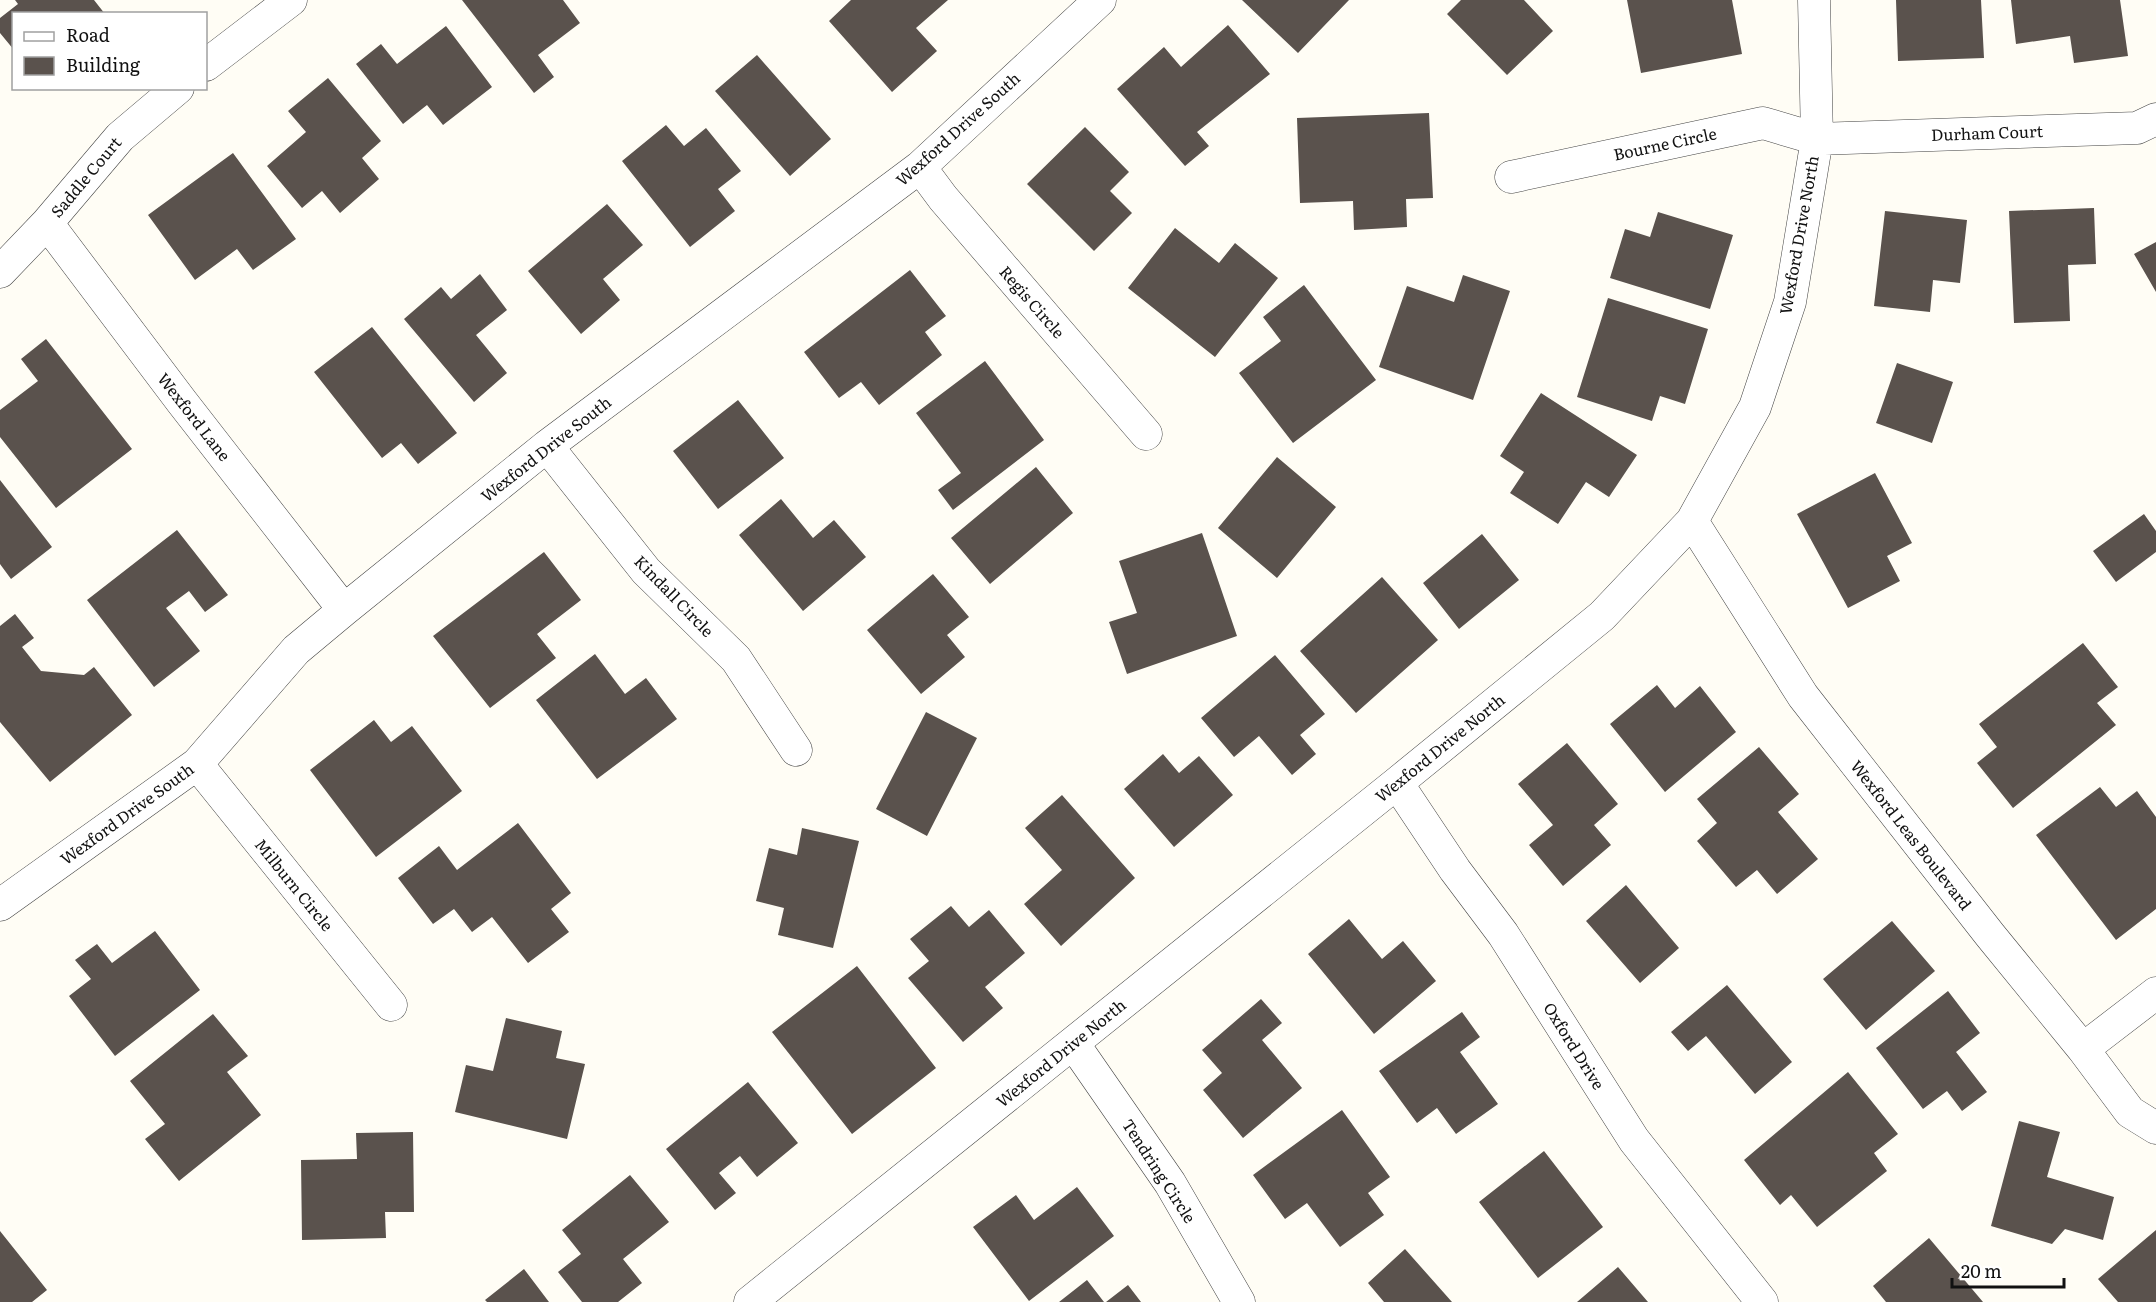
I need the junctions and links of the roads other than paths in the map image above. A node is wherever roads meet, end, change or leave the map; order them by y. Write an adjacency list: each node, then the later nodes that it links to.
1 (291, 0): 4 (street)
2 (1100, 0): 8 (street, Wexford Drive South)
3 (1814, 0): 7 (street, Wexford Drive North)
4 (207, 64)
5 (176, 90): 10 (street, Saddle Court)
6 (2156, 119): 7 (street, Durham Court)
7 (1817, 139): 9 (street, Bourne Circle); 14 (street, Wexford Drive North)
8 (920, 167): 12 (street, Regis Circle); 13 (street, Wexford Drive South)
9 (1511, 177)
10 (47, 223): 11 (street, Saddle Court); 15 (street, Wexford Lane)
11 (0, 272)
12 (1146, 434)
13 (547, 446): 15 (street, Wexford Drive South); 16 (street, Kindall Circle)
14 (1692, 521): 18 (street, Wexford Drive North); 23 (street, Wexford Leas Boulevard)
15 (344, 610): 17 (street, Wexford Drive South)
16 (796, 750)
17 (197, 764): 19 (street, Wexford Drive South); 21 (street, Milburn Circle)
18 (1397, 783): 22 (street, Wexford Drive North); 27 (street, Oxford Drive)
19 (0, 905)
20 (2156, 993): 23 (street)
21 (391, 1005)
22 (1073, 1043): 25 (street, Wexford Drive North); 26 (street, Tendring Circle)
23 (2083, 1049): 24 (street, Wexford Leas Boulevard)
24 (2156, 1128)
25 (750, 1302)
26 (1239, 1302)
27 (1762, 1302)

